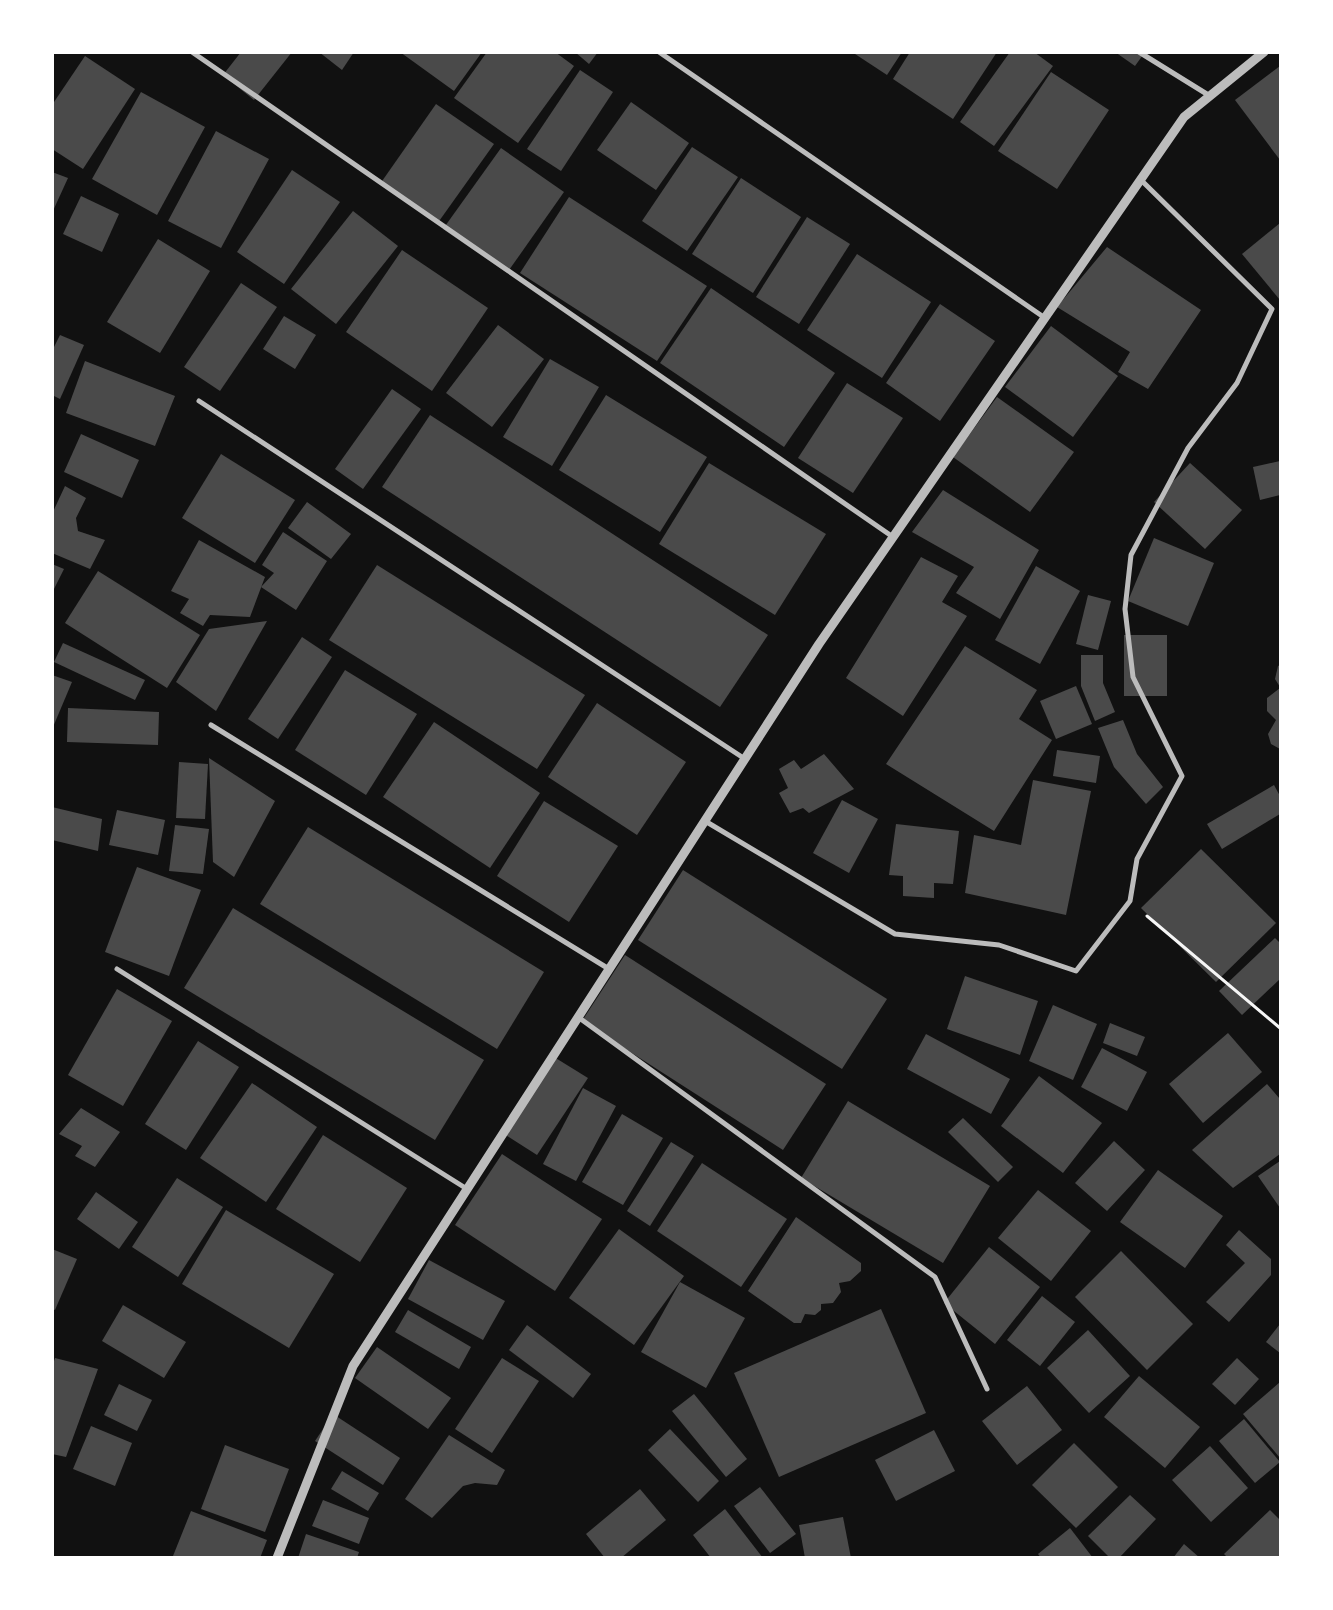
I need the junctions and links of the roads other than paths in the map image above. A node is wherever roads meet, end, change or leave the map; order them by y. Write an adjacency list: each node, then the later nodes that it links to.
1 (192, 52): 9 (street)
2 (659, 52): 7 (street)
3 (1139, 52): 5 (street)
4 (1264, 52): 5 (street)
5 (1210, 96): 6 (street)
6 (1141, 180): 7 (street); 12 (street)
7 (1045, 318): 9 (street)
8 (199, 401): 11 (street)
9 (894, 537): 11 (street)
10 (211, 725): 14 (street)
11 (745, 759): 12 (street)
12 (705, 821): 14 (street)
13 (116, 969): 16 (street)
14 (609, 969): 15 (street)
15 (578, 1017): 16 (street); 17 (street)
16 (468, 1189): 18 (street)
17 (987, 1389)
18 (278, 1558)

